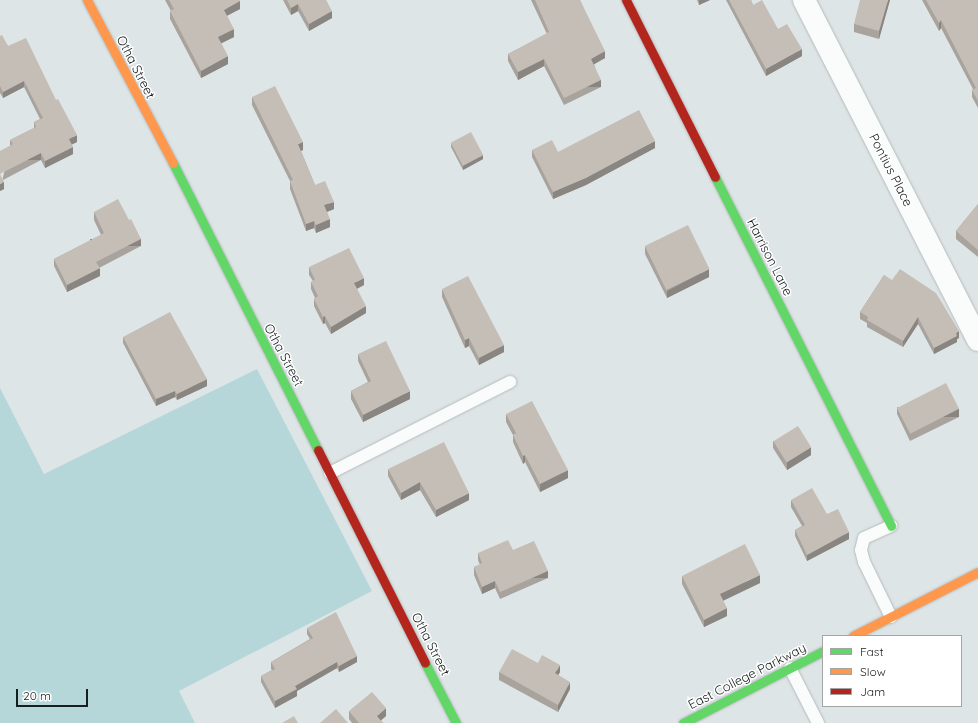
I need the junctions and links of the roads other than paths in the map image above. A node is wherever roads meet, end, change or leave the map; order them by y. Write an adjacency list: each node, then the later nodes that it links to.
1 (87, 0): 6 (street, Otha Street)
2 (626, 0): 7 (street, Harrison Lane)
3 (804, 0): 4 (street, Pontius Place)
4 (978, 340)
5 (510, 382): 6 (lane)
6 (330, 473): 13 (street, Otha Street)
7 (891, 526): 9 (lane)
8 (978, 572): 9 (street)
9 (891, 617): 10 (street)
10 (855, 635)
11 (822, 652): 12 (street, East College Parkway)
12 (790, 668): 14 (street, East College Parkway); 15 (lane)
13 (456, 723)
14 (683, 723)
15 (818, 723)

